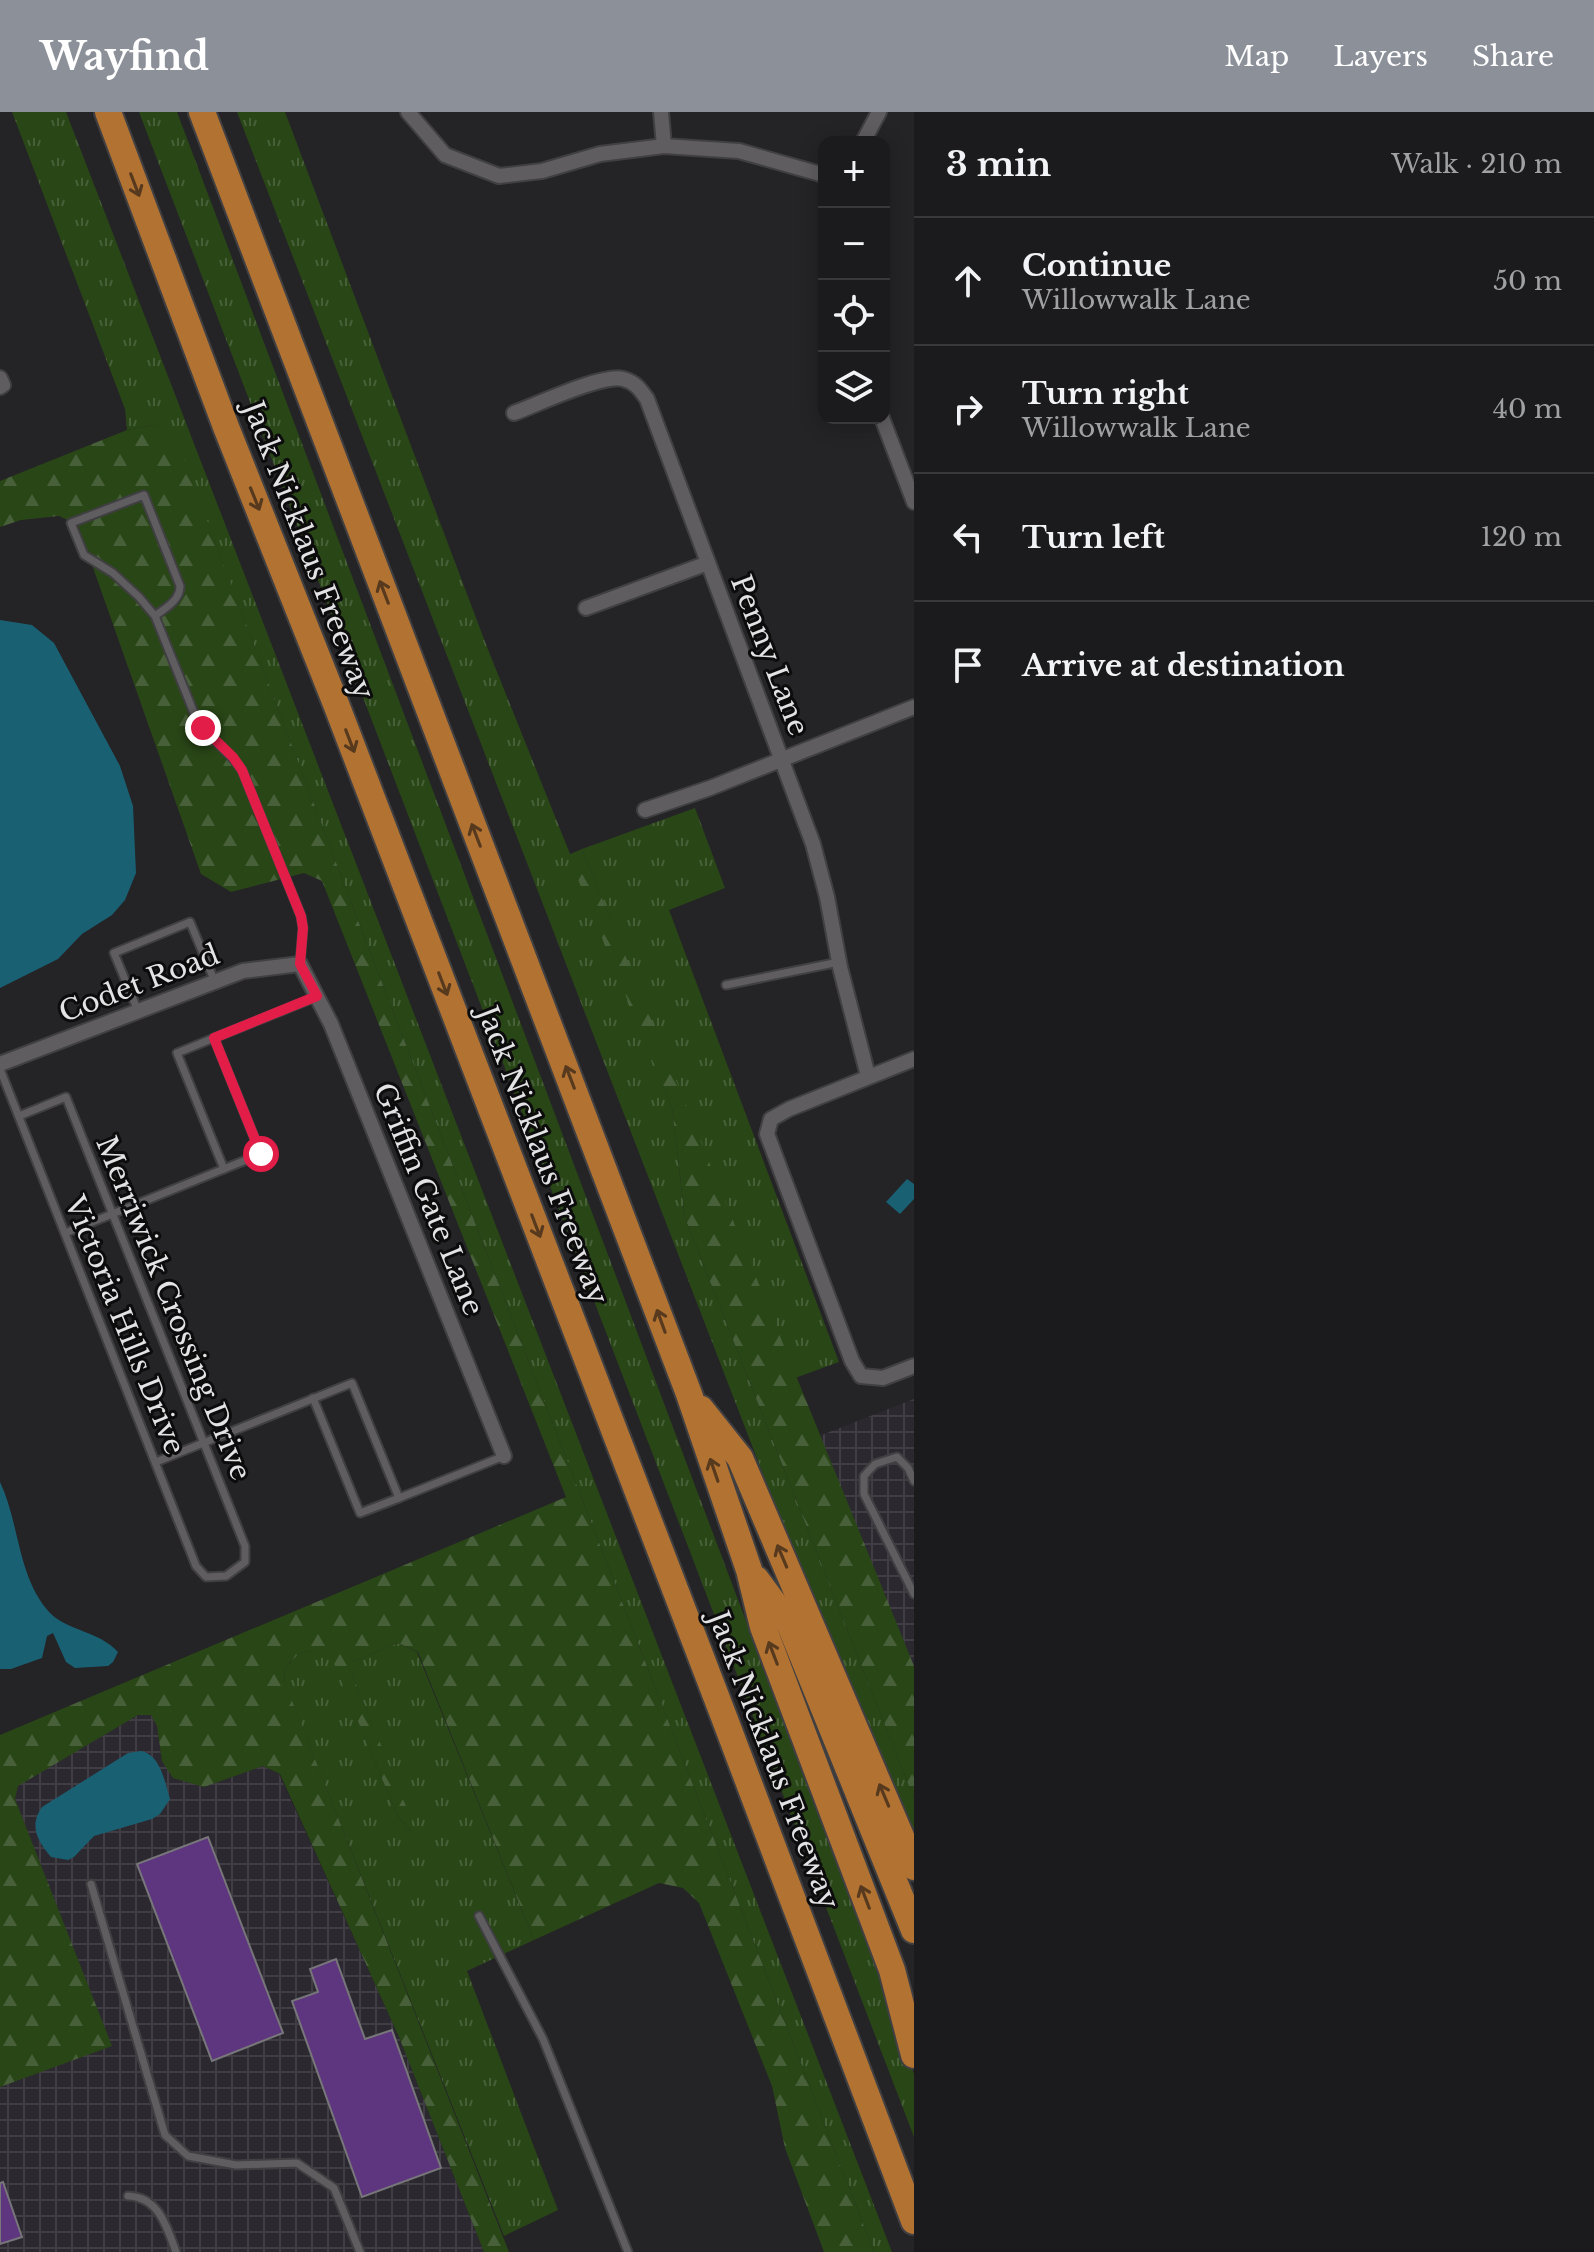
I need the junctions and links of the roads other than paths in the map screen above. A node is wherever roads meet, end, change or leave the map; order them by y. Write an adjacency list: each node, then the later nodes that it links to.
1 (108, 112): 51 (highway, Jack Nicklaus Freeway, one-way to 51)
2 (202, 112): 33 (highway, Jack Nicklaus Freeway, one-way to 2)
3 (408, 112): 7 (street)
4 (661, 112): 7 (street)
5 (879, 112): 6 (street)
6 (866, 136)
7 (664, 146): 8 (street)
8 (818, 173)
9 (514, 413): 12 (street, Penny Lane)
10 (884, 424): 11 (street)
11 (914, 502)
12 (708, 563): 13 (street); 16 (street, Penny Lane)
13 (586, 608)
14 (155, 616): 14 (lane); 19 (lane)
15 (914, 707): 16 (street)
16 (782, 759): 17 (street); 18 (street, Penny Lane)
17 (645, 810)
18 (839, 962): 21 (lane); 27 (street, Penny Lane)
19 (300, 964): 20 (street, Codet Road); 22 (street, Griffin Gate Lane)
20 (215, 982): 23 (street, Codet Road); 23 (lane)
21 (726, 985)
22 (317, 996): 24 (lane); 36 (street, Griffin Gate Lane)
23 (138, 1011): 26 (street, Codet Road)
24 (214, 1038): 29 (lane); 29 (lane)
25 (914, 1059): 27 (street)
26 (0, 1066): 28 (lane, Victoria Hills Drive)
27 (868, 1076): 32 (street)
28 (19, 1116): 30 (lane, Merriwick Crossing Drive); 31 (lane, Victoria Hills Drive)
29 (224, 1169): 30 (lane)
30 (113, 1214): 31 (lane); 35 (lane, Merriwick Crossing Drive)
31 (65, 1233): 37 (lane, Victoria Hills Drive)
32 (914, 1366)
33 (689, 1394): 40 (highway, Jack Nicklaus Freeway, one-way to 33); 43 (highway, one-way to 33)
34 (313, 1398): 35 (lane); 39 (lane); 39 (lane)
35 (204, 1442): 37 (lane); 41 (lane, Merriwick Crossing Drive)
36 (504, 1456): 39 (lane)
37 (156, 1462): 41 (lane, Victoria Hills Drive)
38 (914, 1481): 42 (lane)
39 (399, 1498)
40 (749, 1570): 46 (highway); 47 (highway, Jack Nicklaus Freeway, one-way to 40)
41 (226, 1576)
42 (914, 1594)
43 (914, 1867)
44 (91, 1884): 53 (lane)
45 (479, 1916): 54 (lane)
46 (914, 1930)
47 (892, 1970): 48 (highway); 49 (highway, Jack Nicklaus Freeway)
48 (914, 2012)
49 (914, 2055)
50 (128, 2196): 52 (lane)
51 (914, 2221)
52 (176, 2252)
53 (360, 2252)
54 (628, 2252)

